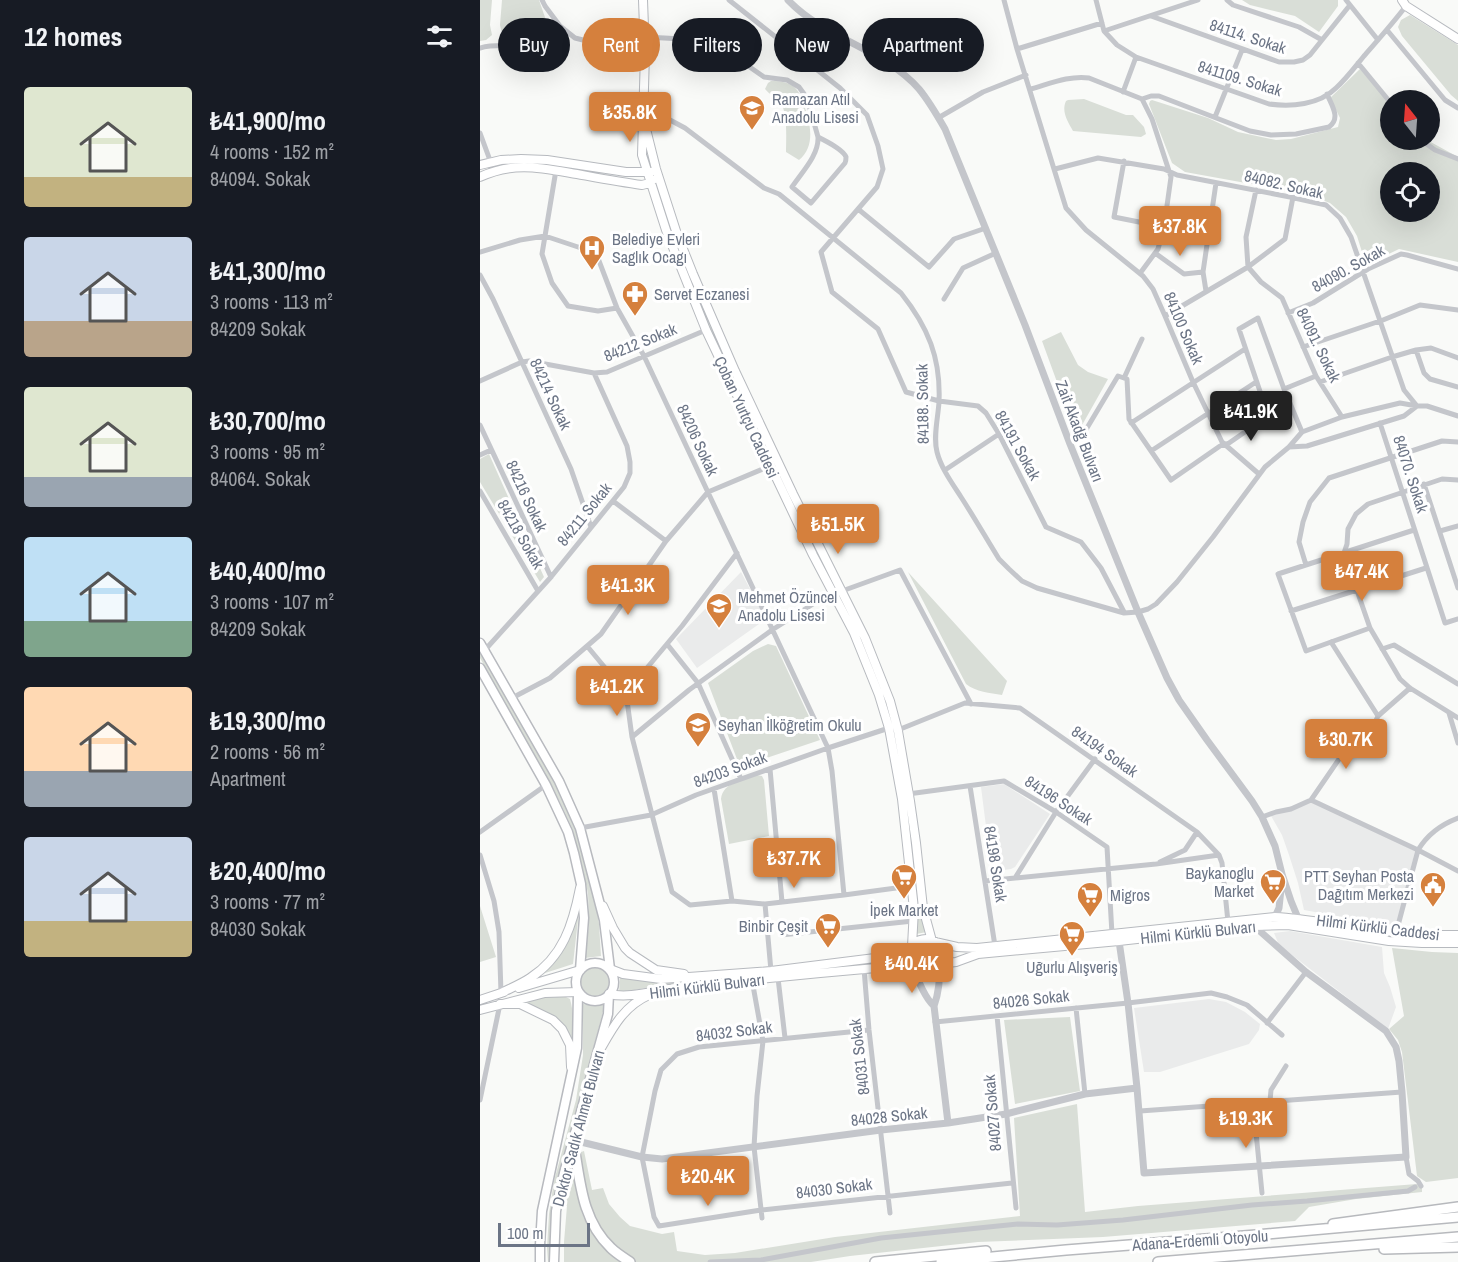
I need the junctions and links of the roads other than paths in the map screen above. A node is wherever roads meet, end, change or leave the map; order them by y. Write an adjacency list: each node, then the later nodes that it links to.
1 (543, 0): 12 (street)
2 (643, 0): 13 (main road)
3 (729, 0): 55 (street)
4 (788, 0): 38 (street, Zait Akadğ Bulvarı)
5 (1004, 0): 23 (street, 84100 Sokak)
6 (1096, 0): 14 (street)
7 (1198, 0): 11 (street)
8 (1227, 0): 19 (street)
9 (1348, 3): 19 (street, 84114. Sokak); 20 (street)
10 (1404, 3): 15 (street, 841109. Sokak); 18 (main road)
11 (1151, 16): 16 (street); 24 (street, 84114. Sokak)
12 (555, 18)
13 (644, 18)
14 (1102, 23): 16 (street); 23 (street)
15 (1387, 30): 20 (street, 841109. Sokak); 35 (street)
16 (1104, 31): 25 (street, 841109. Sokak)
17 (660, 38): 40 (street)
18 (1458, 39)
19 (1323, 40): 24 (street, 84114. Sokak)
20 (1378, 40): 26 (street, 841109. Sokak)
21 (498, 45): 22 (street)
22 (480, 48)
23 (1017, 50): 28 (street, 84100 Sokak)
24 (1242, 50): 30 (street)
25 (1136, 57): 30 (street, 841109. Sokak); 32 (street)
26 (1358, 63): 31 (street); 33 (street, 841109. Sokak)
27 (644, 72): 36 (main road)
28 (1026, 75): 29 (street, 84100 Sokak); 38 (street)
29 (1030, 89): 32 (street); 46 (street, 84100 Sokak)
30 (1227, 90): 33 (street, 841109. Sokak); 37 (street)
31 (1380, 90)
32 (1123, 92): 34 (street)
33 (1327, 94): 37 (street)
34 (1142, 99): 37 (street); 50 (street)
35 (1458, 108)
36 (643, 116): 48 (main road); 49 (main road); 59 (street, 84188. Sokak)
37 (1215, 117)
38 (938, 118): 57 (street, Zait Akadğ Bulvarı)
39 (480, 133): 44 (street)
40 (818, 137): 40 (street)
41 (1435, 150): 42 (street)
42 (1458, 159)
43 (1124, 161): 46 (street, 84082. Sokak); 50 (street, 84082. Sokak); 56 (street)
44 (491, 162): 45 (main road); 48 (main road)
45 (480, 165)
46 (1055, 169): 65 (street, 84100 Sokak)
47 (556, 170): 49 (main road); 51 (main road); 58 (street)
48 (647, 172): 49 (main road)
49 (654, 172): 76 (main road, Çoban Yurtçu Caddesi); 136 (main road, Çoban Yurtçu Caddesi)
50 (1170, 172): 52 (street, 84082. Sokak); 56 (street)
51 (480, 177)
52 (1216, 183): 53 (street, 84082. Sokak); 66 (street)
53 (1256, 190): 54 (street, 84082. Sokak); 63 (street)
54 (1293, 197): 63 (street); 67 (street, 84082. Sokak)
55 (858, 209): 57 (street); 59 (street)
56 (1164, 227): 62 (street)
57 (986, 228): 61 (street, Zait Akadğ Bulvarı)
58 (545, 236): 60 (street, 84206 Sokak); 71 (street, 84206 Sokak); 71 (street)
59 (833, 238): 94 (street, 84188. Sokak); 94 (street, 84191 Sokak)
60 (480, 252)
61 (996, 253): 70 (street); 107 (street, Zait Akadğ Bulvarı)
62 (1155, 253): 65 (street); 66 (street)
63 (1248, 267): 69 (street); 73 (street, 84091. Sokak)
64 (1458, 269): 67 (street, 84090. Sokak)
65 (1141, 272): 74 (street, 84100 Sokak)
66 (1203, 272): 69 (street)
67 (1363, 272): 73 (street, 84090. Sokak); 75 (street, 84082. Sokak)
68 (480, 275): 84 (street, 84214 Sokak)
69 (1206, 291): 74 (street)
70 (944, 298)
71 (617, 308): 81 (street, 84206 Sokak)
72 (1458, 310): 75 (street)
73 (1288, 313): 78 (street, 84091. Sokak)
74 (1166, 316): 89 (street, 84100 Sokak)
75 (1379, 321): 78 (street); 82 (street, 84082. Sokak)
76 (706, 330): 81 (street, 84212 Sokak); 114 (main road, Çoban Yurtçu Caddesi)
77 (1142, 339): 87 (street)
78 (1303, 347): 86 (street, 84091. Sokak)
79 (1245, 349): 89 (street); 90 (street); 93 (street)
80 (1416, 350): 82 (street); 83 (street); 92 (street)
81 (644, 356): 85 (street, 84212 Sokak); 121 (street, 84206 Sokak)
82 (1392, 357): 91 (street); 95 (street, 84082. Sokak)
83 (1458, 358)
84 (522, 362): 85 (street, 84212 Sokak); 88 (street); 124 (street, 84214 Sokak)
85 (594, 373): 122 (street, 84211 Sokak)
86 (1316, 376): 91 (street, 84091. Sokak); 93 (street)
87 (1124, 378): 100 (street); 107 (street)
88 (480, 381)
89 (1193, 382): 96 (street, 84100 Sokak); 100 (street)
90 (1256, 382): 96 (street); 97 (street)
91 (1320, 382): 99 (street, 84091. Sokak)
92 (1458, 387)
93 (1284, 389): 104 (street)
94 (939, 401): 105 (street, 84191 Sokak); 115 (street, 84188. Sokak)
95 (1417, 406): 98 (street); 99 (street); 101 (street)
96 (1207, 414): 108 (street, 84100 Sokak); 111 (street)
97 (1268, 416): 102 (street); 108 (street)
98 (1458, 416)
99 (1342, 417): 104 (street)
100 (1131, 423): 111 (street)
101 (1380, 423): 109 (street); 113 (street, 84070. Sokak)
102 (1271, 424)
103 (480, 425): 110 (street, 84216 Sokak)
104 (1302, 432): 109 (street, 84188. Sokak)
105 (999, 434): 115 (street); 141 (street, 84191 Sokak)
106 (1458, 442): 113 (street)
107 (1070, 444): 140 (street, Zait Akadğ Bulvarı)
108 (1224, 445): 111 (street); 116 (street, 84100 Sokak)
109 (1289, 447): 116 (street, 84188. Sokak)
110 (491, 450): 112 (street); 133 (street, 84216 Sokak)
111 (1151, 451)
112 (480, 455)
113 (1392, 457): 120 (street, 84070. Sokak); 130 (street)
114 (770, 466): 121 (street); 138 (main road, Çoban Yurtçu Caddesi)
115 (945, 470): 141 (street, 84188. Sokak)
116 (1259, 474): 140 (street, 84188. Sokak)
117 (1458, 480): 118 (street)
118 (1424, 484): 120 (street); 126 (street)
119 (480, 491): 135 (street, 84218 Sokak)
120 (1402, 491): 125 (street, 84070. Sokak); 129 (street)
121 (708, 492): 127 (street); 128 (street, 84206 Sokak)
122 (613, 501): 124 (street, 84211 Sokak); 127 (street)
123 (1458, 525): 126 (street)
124 (591, 527): 133 (street, 84211 Sokak)
125 (1414, 530): 129 (street); 131 (street, 84070. Sokak)
126 (1440, 531): 132 (street)
127 (666, 541): 147 (street)
128 (737, 553): 144 (street, 84206 Sokak); 146 (street)
129 (1344, 553): 130 (street); 137 (street)
130 (1305, 565): 139 (street)
131 (1426, 568): 137 (street); 142 (street, 84070. Sokak)
132 (1455, 569): 134 (street)
133 (551, 577): 135 (street, 84211 Sokak)
134 (1458, 588)
135 (538, 591): 148 (street, 84211 Sokak)
136 (842, 591): 156 (street); 160 (main road, Çoban Yurtçu Caddesi)
137 (1356, 591): 139 (street); 143 (street)
138 (832, 592): 144 (street); 160 (main road, Çoban Yurtçu Caddesi)
139 (1291, 611): 145 (street)
140 (1138, 612): 141 (street, 84188. Sokak); 174 (street, Zait Akadğ Bulvarı)
141 (1124, 613)
142 (1458, 619)
143 (1370, 628): 145 (street); 149 (street)
144 (772, 630): 151 (street); 163 (street, 84206 Sokak)
145 (1331, 642): 158 (street)
146 (667, 644): 151 (street); 154 (street)
147 (587, 646): 154 (street); 155 (street)
148 (482, 647): 155 (main road)
149 (1382, 649): 152 (street); 153 (street)
150 (480, 668): 167 (main road)
151 (698, 683): 161 (street); 166 (street)
152 (1458, 684)
153 (1410, 688): 157 (street); 158 (street)
154 (626, 693): 161 (street)
155 (512, 698): 176 (main road)
156 (971, 704): 160 (street, 84194 Sokak); 164 (street, 84194 Sokak)
157 (1449, 713): 159 (street); 162 (street)
158 (1378, 717): 171 (street)
159 (1458, 718)
160 (893, 729): 163 (street, 84203 Sokak); 170 (main road, Çoban Yurtçu Caddesi); 189 (main road, Çoban Yurtçu Caddesi)
161 (632, 737): 173 (street)
162 (1458, 743)
163 (828, 748): 165 (street, 84203 Sokak); 190 (street, 84206 Sokak)
164 (1095, 759): 172 (street); 178 (street, 84194 Sokak)
165 (770, 769): 166 (street, 84203 Sokak); 192 (street)
166 (741, 779): 169 (street, 84203 Sokak)
167 (546, 785): 177 (street); 188 (main road)
168 (970, 786): 170 (street, 84196 Sokak); 172 (street, 84196 Sokak); 187 (street, 84198 Sokak)
169 (714, 789): 173 (street, 84203 Sokak); 191 (street)
170 (909, 794): 204 (main road, Çoban Yurtçu Caddesi)
171 (1311, 800): 174 (street); 179 (street)
172 (1056, 812): 183 (street, 84196 Sokak); 187 (street)
173 (651, 815): 176 (street, 84203 Sokak); 191 (street)
174 (1262, 817): 185 (street, Zait Akadğ Bulvarı)
175 (1458, 818): 179 (street)
176 (580, 828): 186 (main road)
177 (480, 832)
178 (1197, 832): 181 (street, 84194 Sokak); 182 (street)
179 (1418, 850): 184 (street); 199 (street)
180 (480, 855): 220 (street)
181 (1219, 855): 182 (street); 197 (street)
182 (1156, 864): 183 (street)
183 (1108, 868): 187 (street); 200 (street, 84196 Sokak)
184 (1458, 871)
185 (1282, 874): 194 (street); 195 (street, Zait Akadğ Bulvarı)
186 (595, 881): 210 (main road); 215 (main road)
187 (985, 881): 206 (street, 84198 Sokak)
188 (581, 884): 212 (main road); 220 (main road)
189 (911, 886): 190 (street); 196 (main road, Çoban Yurtçu Caddesi)
190 (844, 896): 192 (street)
191 (732, 901): 193 (street)
192 (782, 902): 193 (street)
193 (765, 904): 213 (street)
194 (1275, 917): 195 (main road, Hilmi Kürklü Bulvarı); 197 (main road, Hilmi Kürklü Bulvarı)
195 (1298, 918): 199 (main road, Hilmi Kürklü Caddesi)
196 (913, 921): 201 (street); 207 (main road, Çoban Yurtçu Caddesi)
197 (1228, 922): 200 (main road, Hilmi Kürklü Bulvarı)
198 (1254, 926): 203 (main road, Hilmi Kürklü Bulvarı); 205 (main road, Hilmi Kürklü Bulvarı); 214 (street)
199 (1396, 933): 202 (main road, Hilmi Kürklü Caddesi)
200 (1112, 934): 206 (main road, Hilmi Kürklü Bulvarı)
201 (781, 935)
202 (1458, 935)
203 (1119, 940): 208 (main road, Hilmi Kürklü Bulvarı); 223 (street)
204 (933, 941): 206 (main road, Hilmi Kürklü Bulvarı); 207 (main road); 208 (main road)
205 (1458, 943)
206 (995, 946)
207 (911, 947): 209 (main road); 213 (main road, Hilmi Kürklü Bulvarı)
208 (939, 966): 209 (main road); 225 (street)
209 (914, 968): 211 (main road, Hilmi Kürklü Bulvarı); 225 (street)
210 (610, 969): 212 (main road); 215 (main road, Hilmi Kürklü Bulvarı); 221 (main road)
211 (864, 969): 216 (main road, Hilmi Kürklü Bulvarı); 231 (street, 84031 Sokak)
212 (579, 970): 219 (main road); 220 (main road)
213 (771, 971): 215 (main road, Hilmi Kürklü Bulvarı)
214 (1306, 972): 230 (street); 239 (street)
215 (698, 976)
216 (778, 978): 217 (main road, Hilmi Kürklü Bulvarı); 233 (street)
217 (752, 980): 218 (main road, Hilmi Kürklü Bulvarı); 234 (street)
218 (661, 990): 221 (main road, Hilmi Kürklü Bulvarı); 235 (main road)
219 (578, 992): 221 (main road); 224 (main road); 237 (main road, Doktor Sadık Ahmet Bulvarı)
220 (501, 993): 222 (main road)
221 (609, 994): 235 (main road, Doktor Sadık Ahmet Bulvarı)
222 (480, 1000)
223 (1128, 1003): 226 (street, 84026 Sokak); 230 (street, 84026 Sokak); 238 (street)
224 (500, 1004): 227 (main road); 237 (main road); 241 (street)
225 (934, 1006): 229 (street)
226 (1076, 1008): 228 (street, 84026 Sokak); 240 (street)
227 (480, 1010)
228 (997, 1016): 229 (street, 84026 Sokak); 245 (street, 84027 Sokak)
229 (935, 1022): 246 (street)
230 (1267, 1023): 232 (street, 84026 Sokak)
231 (869, 1030): 233 (street, 84032 Sokak); 247 (street, 84031 Sokak)
232 (1282, 1035)
233 (785, 1038): 234 (street, 84032 Sokak)
234 (763, 1041): 249 (street); 250 (street, 84032 Sokak)
235 (597, 1056): 248 (main road, Doktor Sadık Ahmet Bulvarı)
236 (1286, 1066): 242 (street)
237 (572, 1080): 267 (main road, Doktor Sadık Ahmet Bulvarı)
238 (1137, 1088): 240 (street, 84028 Sokak); 244 (street)
239 (1402, 1092): 242 (street); 251 (street)
240 (1085, 1094): 245 (street, 84028 Sokak)
241 (480, 1100)
242 (1270, 1101): 243 (street)
243 (1253, 1102): 244 (street); 252 (street)
244 (1140, 1111): 252 (street)
245 (1006, 1114): 246 (street, 84028 Sokak); 253 (street, 84027 Sokak)
246 (948, 1123): 247 (street, 84028 Sokak)
247 (881, 1130): 249 (street, 84028 Sokak); 255 (street, 84031 Sokak)
248 (573, 1140): 250 (street, 84028 Sokak); 268 (main road, Doktor Sadık Ahmet Bulvarı); 269 (highway)
249 (754, 1147): 250 (street, 84028 Sokak); 258 (street)
250 (642, 1157): 258 (street, 84030 Sokak)
251 (1406, 1157): 252 (street); 270 (street)
252 (1259, 1166): 254 (street)
253 (1012, 1183): 255 (street, 84030 Sokak); 257 (street, 84027 Sokak)
254 (1262, 1193)
255 (888, 1196): 258 (street, 84030 Sokak); 259 (street, 84031 Sokak)
256 (1458, 1207): 262 (highway)
257 (1016, 1208)
258 (761, 1210): 261 (street)
259 (890, 1213)
260 (1458, 1217): 262 (highway, Adana-Erdemli Otoyolu)
261 (762, 1218)
262 (1291, 1233): 265 (highway, Adana-Erdemli Otoyolu)
263 (1458, 1237): 266 (highway, Adana-Erdemli Otoyolu)
264 (1458, 1246): 266 (highway)
265 (1066, 1250): 271 (highway); 272 (highway, Adana-Erdemli Otoyolu)
266 (1300, 1251): 273 (highway, Adana-Erdemli Otoyolu)
267 (540, 1262)
268 (554, 1262)
269 (630, 1262)
270 (710, 1262)
271 (875, 1262)
272 (941, 1262)
273 (1158, 1262)

